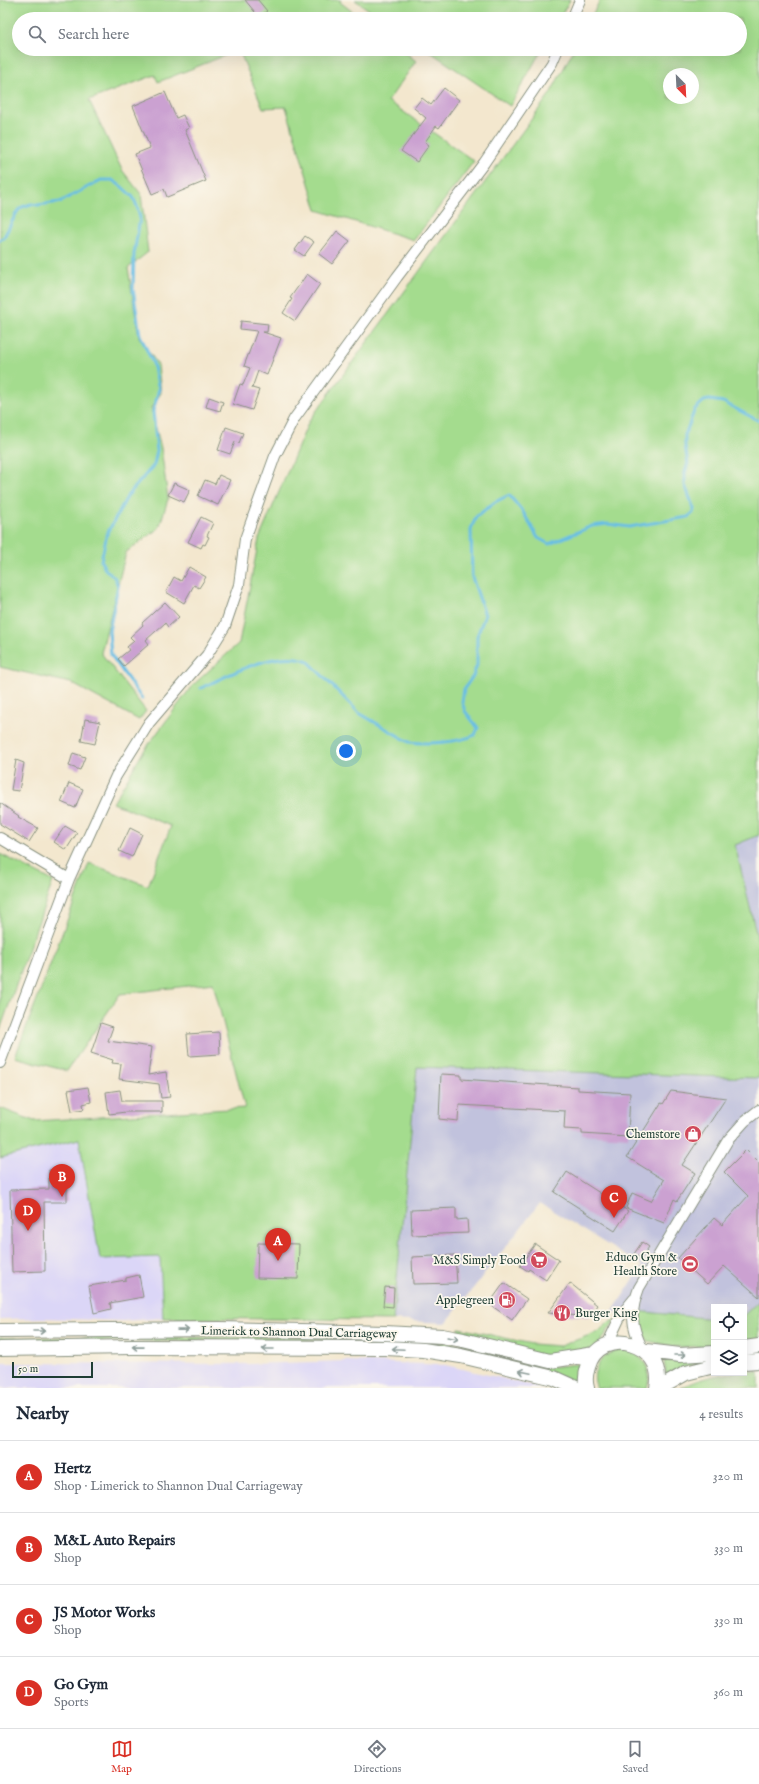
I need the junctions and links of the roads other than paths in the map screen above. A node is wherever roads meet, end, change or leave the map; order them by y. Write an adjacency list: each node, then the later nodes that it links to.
1 (580, 0): 2 (street)
2 (575, 12)
3 (555, 56): 5 (street)
4 (0, 838): 5 (street)
5 (69, 879): 6 (street)
6 (0, 1063)
7 (759, 1110): 8 (street)
8 (636, 1298): 10 (street); 14 (street)
9 (0, 1331): 16 (main road, Limerick to Shannon Dual Carriageway, one-way to 16)
10 (607, 1345): 14 (main road); 16 (main road)
11 (759, 1346): 12 (main road)
12 (747, 1348)
13 (0, 1349): 20 (main road, Limerick to Shannon Dual Carriageway, one-way to 13)
14 (644, 1349): 15 (main road, one-way to 15); 22 (main road)
15 (711, 1353)
16 (594, 1354): 21 (main road)
17 (759, 1361): 18 (main road)
18 (747, 1362)
19 (711, 1367): 23 (main road)
20 (576, 1388)
21 (587, 1388)
22 (657, 1388)
23 (660, 1388)

